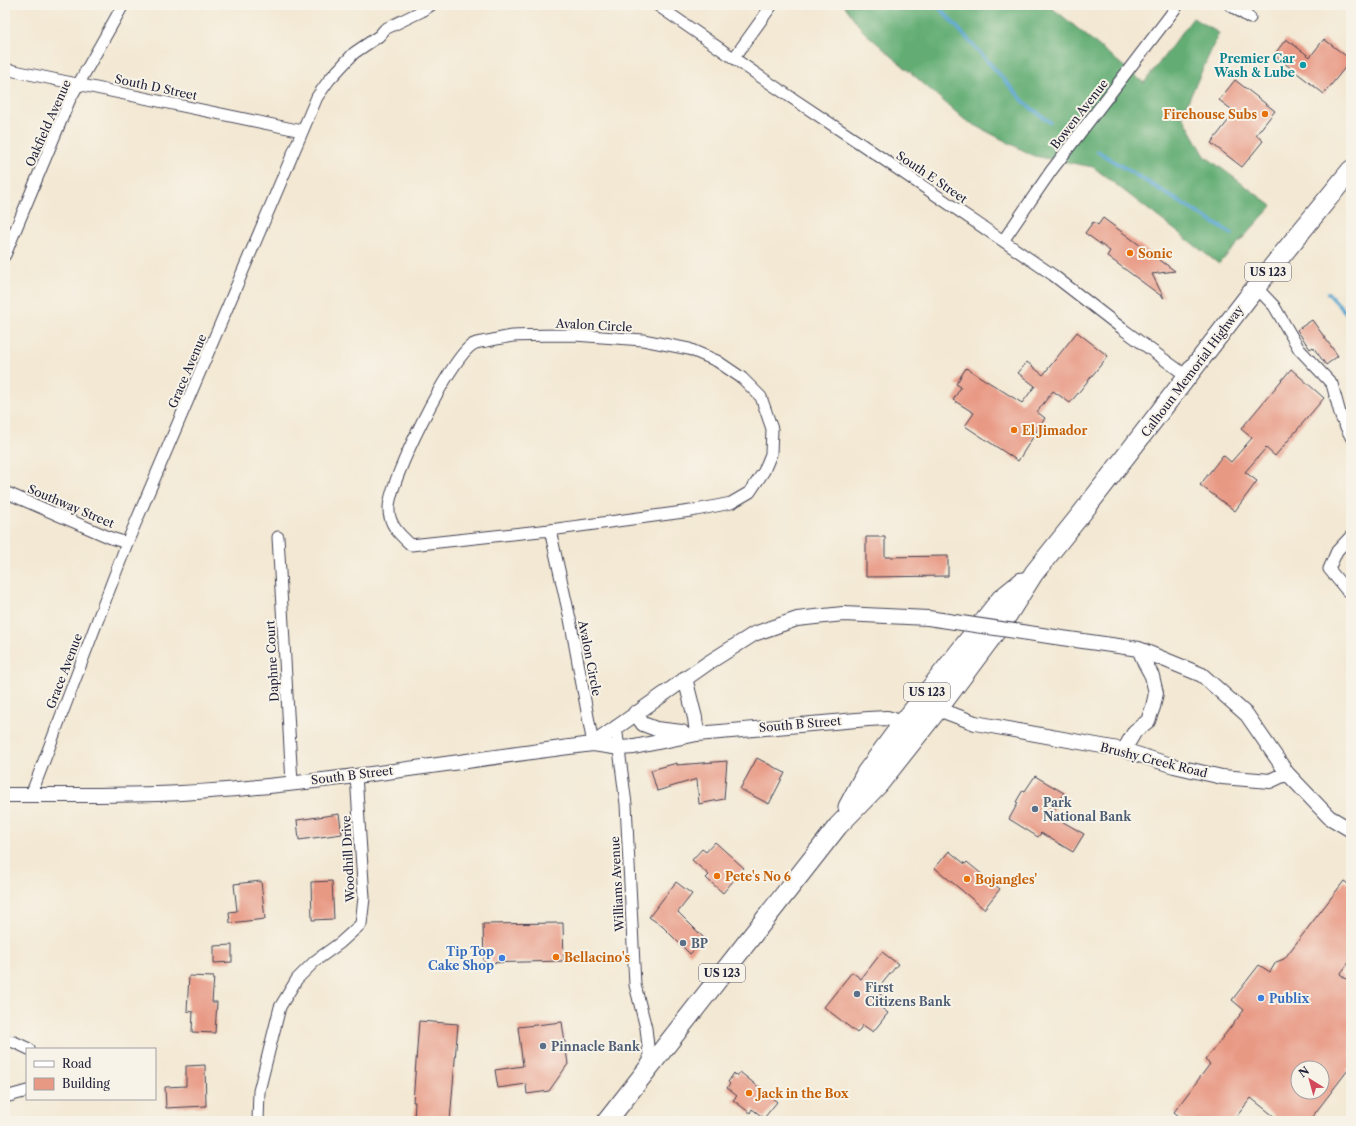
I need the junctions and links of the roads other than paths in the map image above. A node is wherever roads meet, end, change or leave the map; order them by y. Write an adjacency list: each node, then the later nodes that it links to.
1 (124, 5): 10 (street, Oakfield Avenue)
2 (431, 5): 11 (street, Grace Avenue)
3 (657, 5): 8 (street, South E Street)
4 (772, 5): 8 (street)
5 (1178, 5): 13 (street, Bowen Avenue)
6 (1230, 5): 7 (street)
7 (1250, 18)
8 (734, 58): 13 (street, South E Street)
9 (5, 69): 10 (street, South D Street)
10 (78, 84): 11 (street, South D Street); 14 (street, Oakfield Avenue)
11 (302, 131): 22 (street, Grace Avenue)
12 (1351, 170): 15 (highway, Calhoun Memorial Highway / US 123)
13 (1003, 241): 16 (street, South E Street)
14 (5, 255)
15 (1256, 287): 16 (highway, Calhoun Memorial Highway / US 123); 17 (street)
16 (1188, 377): 23 (highway, Calhoun Memorial Highway / US 123)
17 (1351, 437)
18 (5, 492): 22 (street, Southway Street)
19 (550, 530): 19 (street, Avalon Circle); 32 (street, Avalon Circle)
20 (1351, 536): 24 (street)
21 (278, 537): 37 (street, Daphne Court)
22 (127, 543): 39 (street, Grace Avenue)
23 (1034, 572): 27 (highway, Calhoun Memorial Highway / US 123); 29 (highway, Calhoun Memorial Highway / US 123)
24 (1351, 593)
25 (1139, 649): 26 (street, bridge); 34 (street); 35 (street)
26 (685, 678): 28 (street); 31 (street)
27 (938, 709): 34 (street, Brushy Creek Road); 40 (highway, Calhoun Memorial Highway / US 123)
28 (635, 713): 30 (street); 31 (street, South B Street)
29 (903, 723): 31 (street, South B Street); 40 (highway, Calhoun Memorial Highway / US 123)
30 (616, 726): 32 (street); 33 (street, Williams Avenue)
31 (697, 734): 33 (street, South B Street)
32 (593, 744): 33 (street, South B Street); 36 (street, South B Street)
33 (620, 748): 44 (street, Williams Avenue)
34 (1124, 750): 35 (street, Brushy Creek Road)
35 (1287, 773): 41 (street)
36 (356, 775): 37 (street, South B Street); 47 (street, Woodhill Drive)
37 (292, 783): 39 (street, South B Street)
38 (5, 795): 39 (street, South B Street)
39 (31, 795)
40 (838, 826): 44 (highway, Calhoun Memorial Highway / US 123)
41 (1351, 830)
42 (5, 1041): 43 (street)
43 (27, 1048)
44 (650, 1065): 48 (highway, Calhoun Memorial Highway / US 123)
45 (26, 1091): 46 (street)
46 (5, 1095)
47 (258, 1121)
48 (607, 1121)

